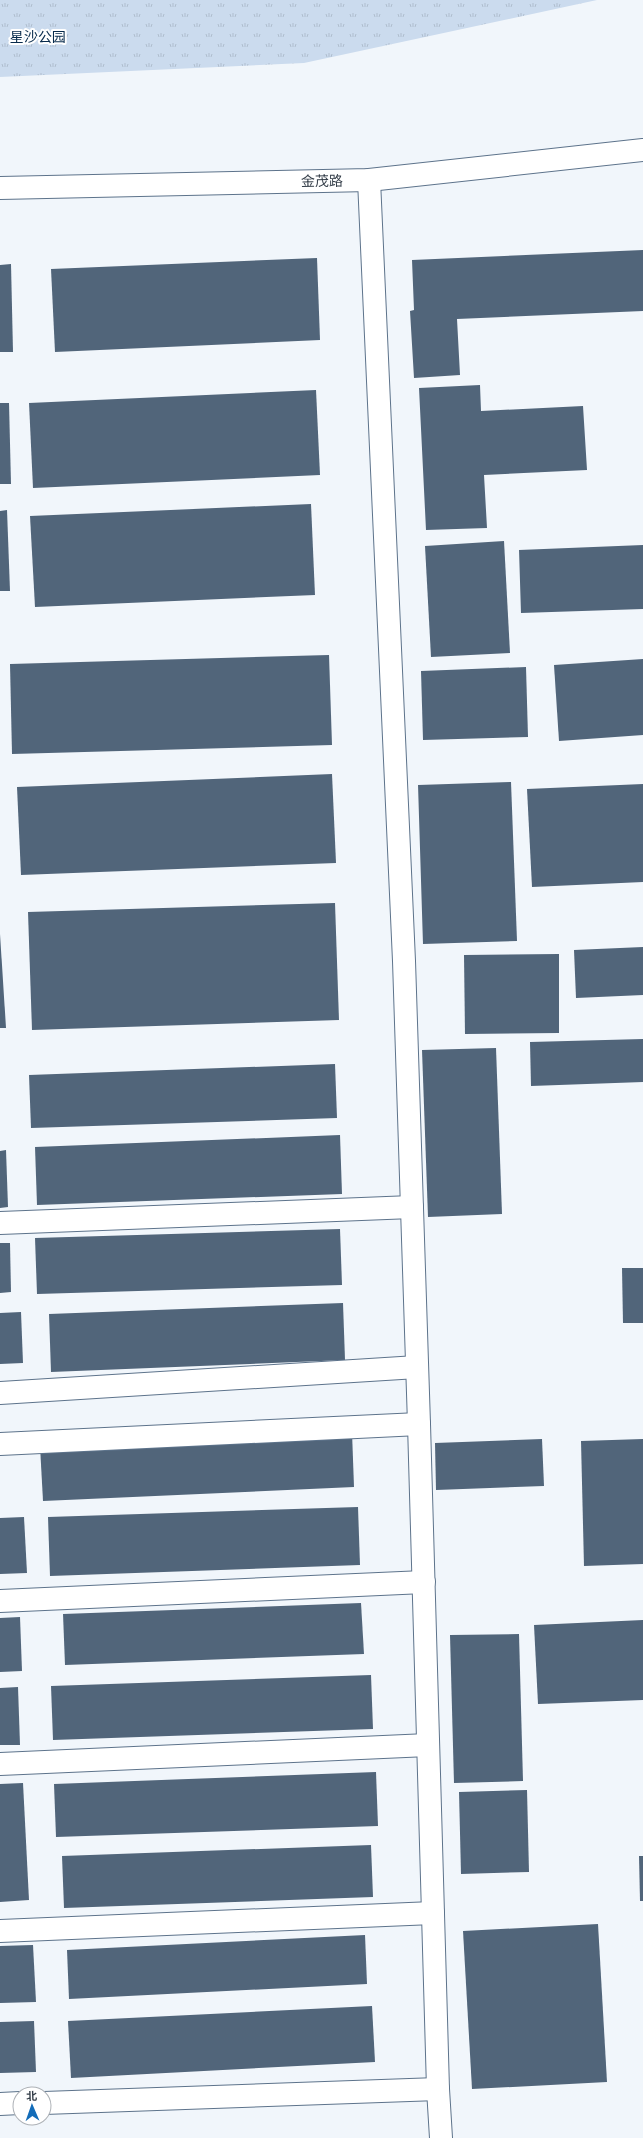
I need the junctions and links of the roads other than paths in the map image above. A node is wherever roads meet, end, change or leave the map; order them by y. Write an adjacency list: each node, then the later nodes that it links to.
1 (643, 150): 2 (street, 金茂路)
2 (369, 180): 3 (street, 金茂路); 4 (street)
3 (0, 188)
4 (412, 1207): 5 (street); 6 (street)
5 (0, 1223)
6 (417, 1367): 7 (street); 8 (street)
7 (0, 1393)
8 (419, 1424): 9 (street); 10 (street)
9 (0, 1444)
10 (424, 1582): 11 (street); 12 (street)
11 (0, 1601)
12 (428, 1745): 13 (street); 14 (street)
13 (0, 1764)
14 (433, 1913): 15 (street); 16 (street)
15 (0, 1931)
16 (438, 2089): 17 (street); 20 (street)
17 (52, 2103)
18 (0, 2104): 19 (street)
19 (12, 2104)
20 (441, 2138)

